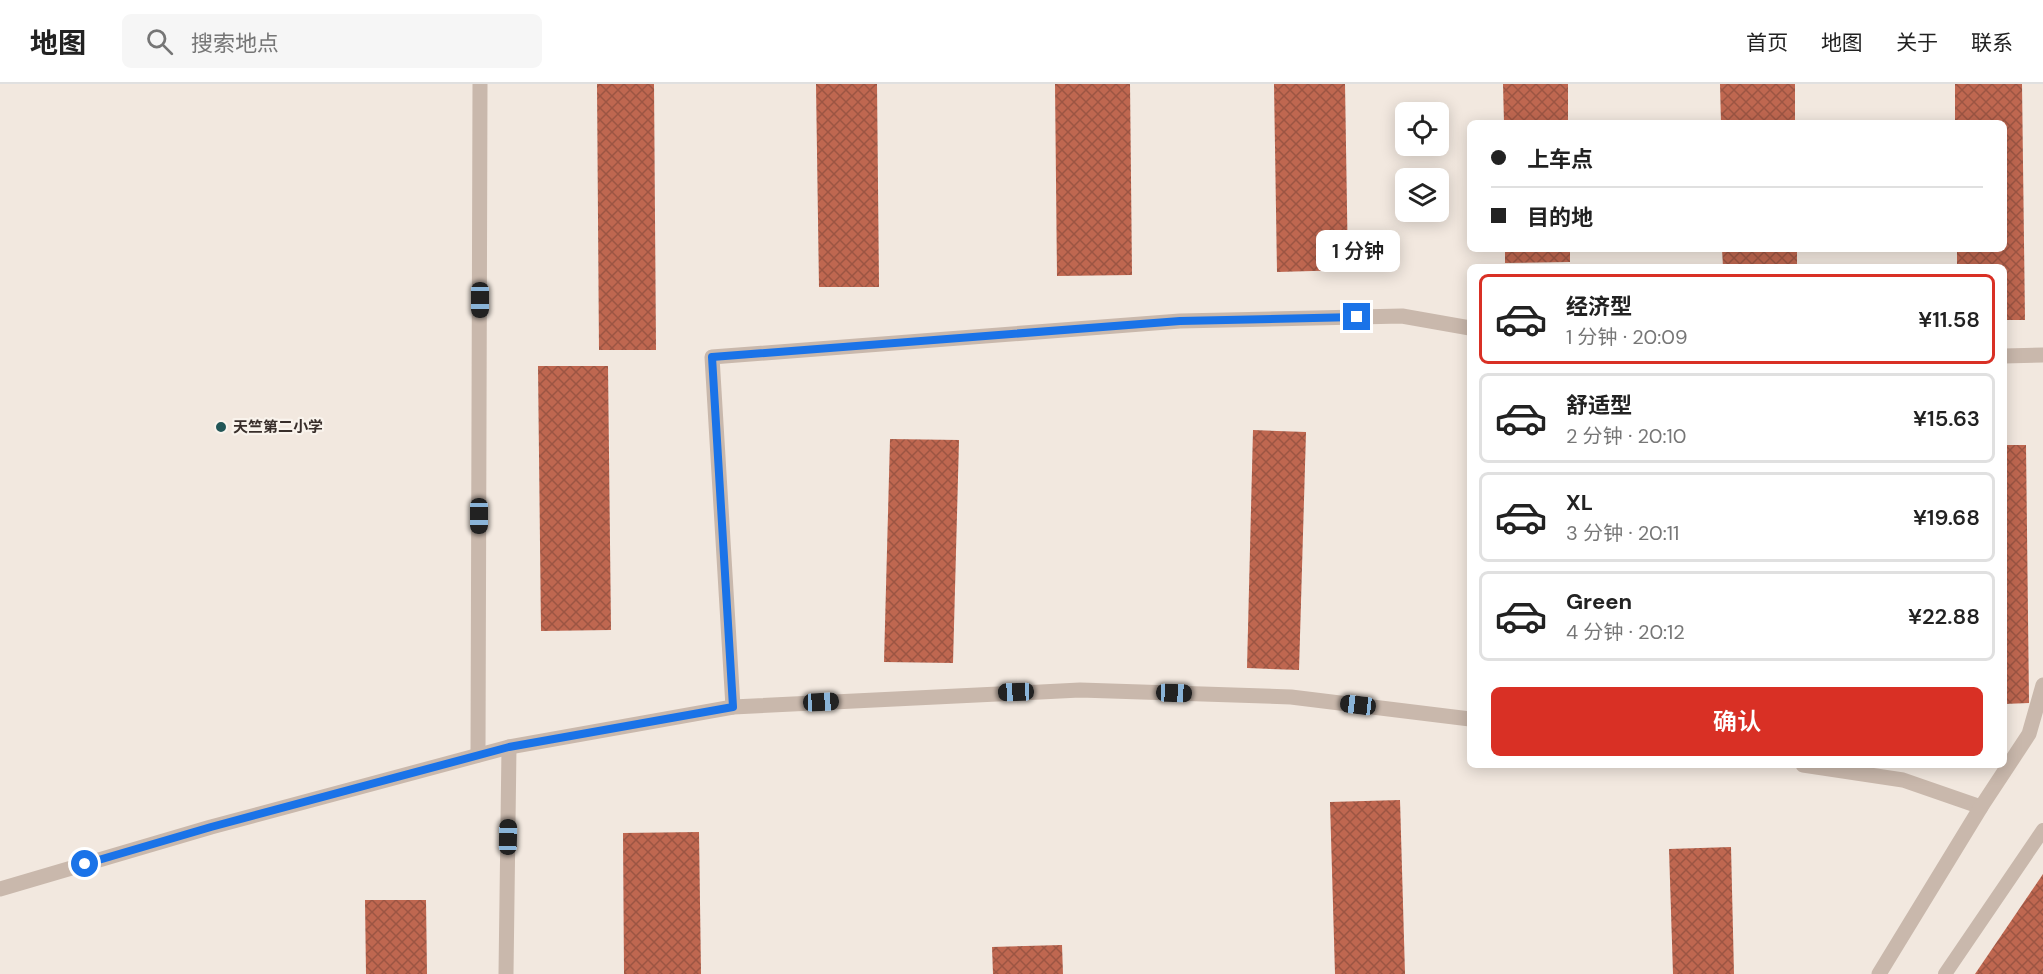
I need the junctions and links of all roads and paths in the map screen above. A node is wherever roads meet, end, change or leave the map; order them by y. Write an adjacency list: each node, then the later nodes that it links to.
1 (480, 84): 9 (street)
2 (1467, 327): 6 (street)
3 (2043, 355): 4 (street)
4 (2007, 356)
5 (2043, 685): 10 (street)
6 (733, 707): 7 (street); 8 (street)
7 (1467, 719)
8 (509, 747): 9 (street); 16 (street)
9 (478, 755): 15 (street)
10 (2007, 767)
11 (1823, 768): 13 (street)
12 (2007, 768): 13 (street)
13 (1981, 807): 17 (street)
14 (2043, 830): 18 (lane)
15 (0, 889)
16 (506, 974)
17 (1879, 974)
18 (1945, 974)

